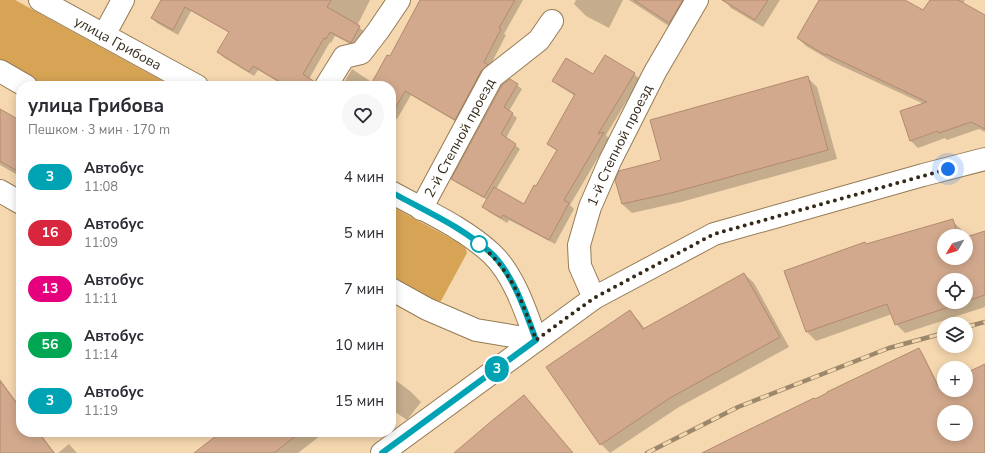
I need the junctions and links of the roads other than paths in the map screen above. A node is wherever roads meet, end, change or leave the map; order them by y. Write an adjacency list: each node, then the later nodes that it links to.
1 (40, 0): 6 (street, улица Грибова)
2 (124, 0): 6 (street)
3 (399, 0): 10 (street)
4 (697, 0): 17 (street, 1-й Степной проезд)
5 (552, 21): 15 (street, 2-й Степной проезд)
6 (104, 35): 9 (street, улица Грибова)
7 (0, 71): 8 (street)
8 (17, 81)
9 (188, 81)
10 (329, 81)
11 (985, 159): 17 (street)
12 (0, 191): 14 (street)
13 (396, 195): 15 (street)
14 (16, 200)
15 (421, 209): 18 (street)
16 (396, 292): 18 (street)
17 (594, 298): 18 (street)
18 (536, 340): 19 (street)
19 (382, 453)

